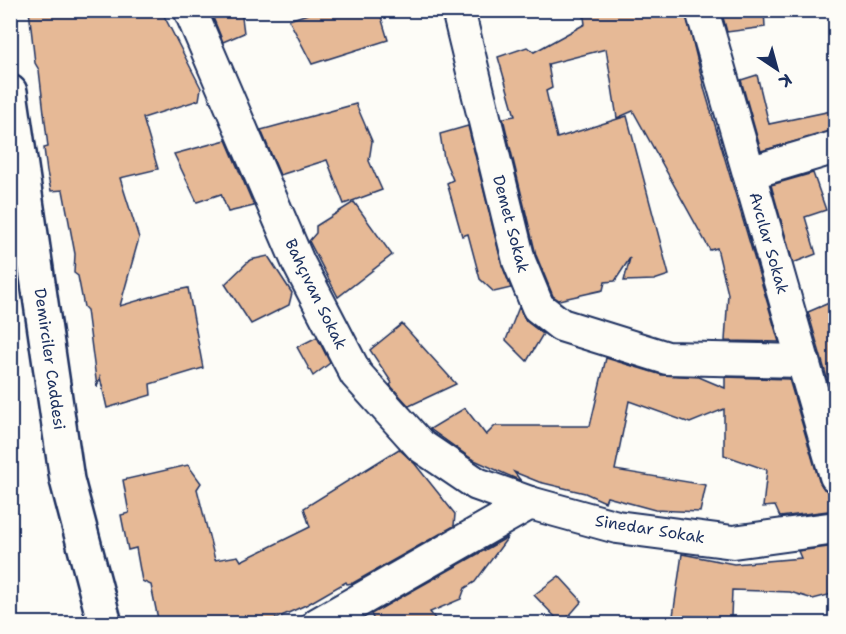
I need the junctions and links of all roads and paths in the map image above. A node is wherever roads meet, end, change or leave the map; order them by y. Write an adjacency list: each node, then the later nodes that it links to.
1 (190, 10): 9 (street, Bahçıvan Sokak)
2 (458, 10): 7 (street, Demet Sokak)
3 (702, 10): 6 (street, Avcılar Sokak)
4 (10, 92): 11 (street, Demirciler Caddesi)
5 (836, 147): 6 (street)
6 (749, 173): 7 (street, Avcılar Sokak)
7 (803, 361): 8 (street, Avcılar Sokak)
8 (836, 476)
9 (530, 503): 10 (street, Sinedar Sokak); 12 (street)
10 (836, 528)
11 (105, 624)
12 (318, 624)

